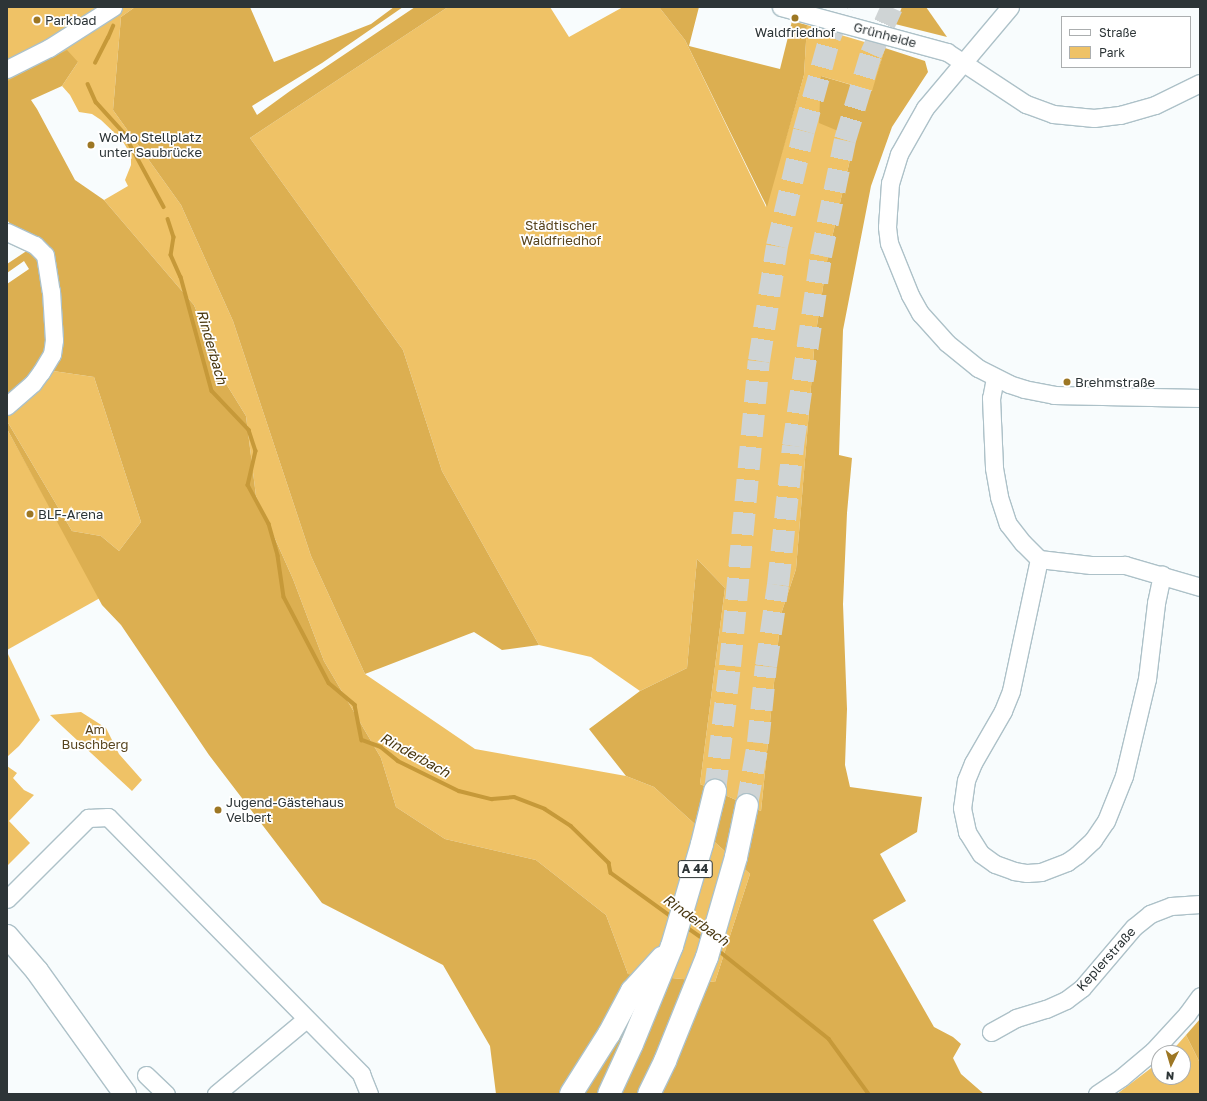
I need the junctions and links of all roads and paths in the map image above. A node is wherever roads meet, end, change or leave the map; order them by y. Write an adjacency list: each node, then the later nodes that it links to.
1 (113, 7): 5 (street)
2 (781, 7): 4 (street, Grünheide)
3 (1010, 7): 4 (street)
4 (963, 62): 6 (street, Grünheide); 8 (street)
5 (7, 69)
6 (1200, 83)
7 (7, 232): 10 (street)
8 (995, 378): 9 (street); 11 (street)
9 (1200, 398)
10 (7, 406)
11 (1039, 559): 12 (street); 12 (street)
12 (1162, 575): 13 (street)
13 (1200, 587)
14 (715, 790): 19 (main road, A 44)
15 (747, 805): 32 (main road, A 44)
16 (7, 899): 21 (street)
17 (1200, 904): 22 (street, Keplerstraße)
18 (7, 936): 23 (main road)
19 (672, 946): 30 (main road); 31 (main road, A 44)
20 (1200, 996): 33 (street)
21 (306, 1019): 28 (street); 29 (street)
22 (991, 1032)
23 (109, 1073): 25 (main road); 26 (main road)
24 (146, 1075): 27 (street)
25 (120, 1094)
26 (126, 1094)
27 (166, 1094)
28 (216, 1094)
29 (369, 1094)
30 (571, 1094)
31 (609, 1094)
32 (649, 1094)
33 (1097, 1094)

